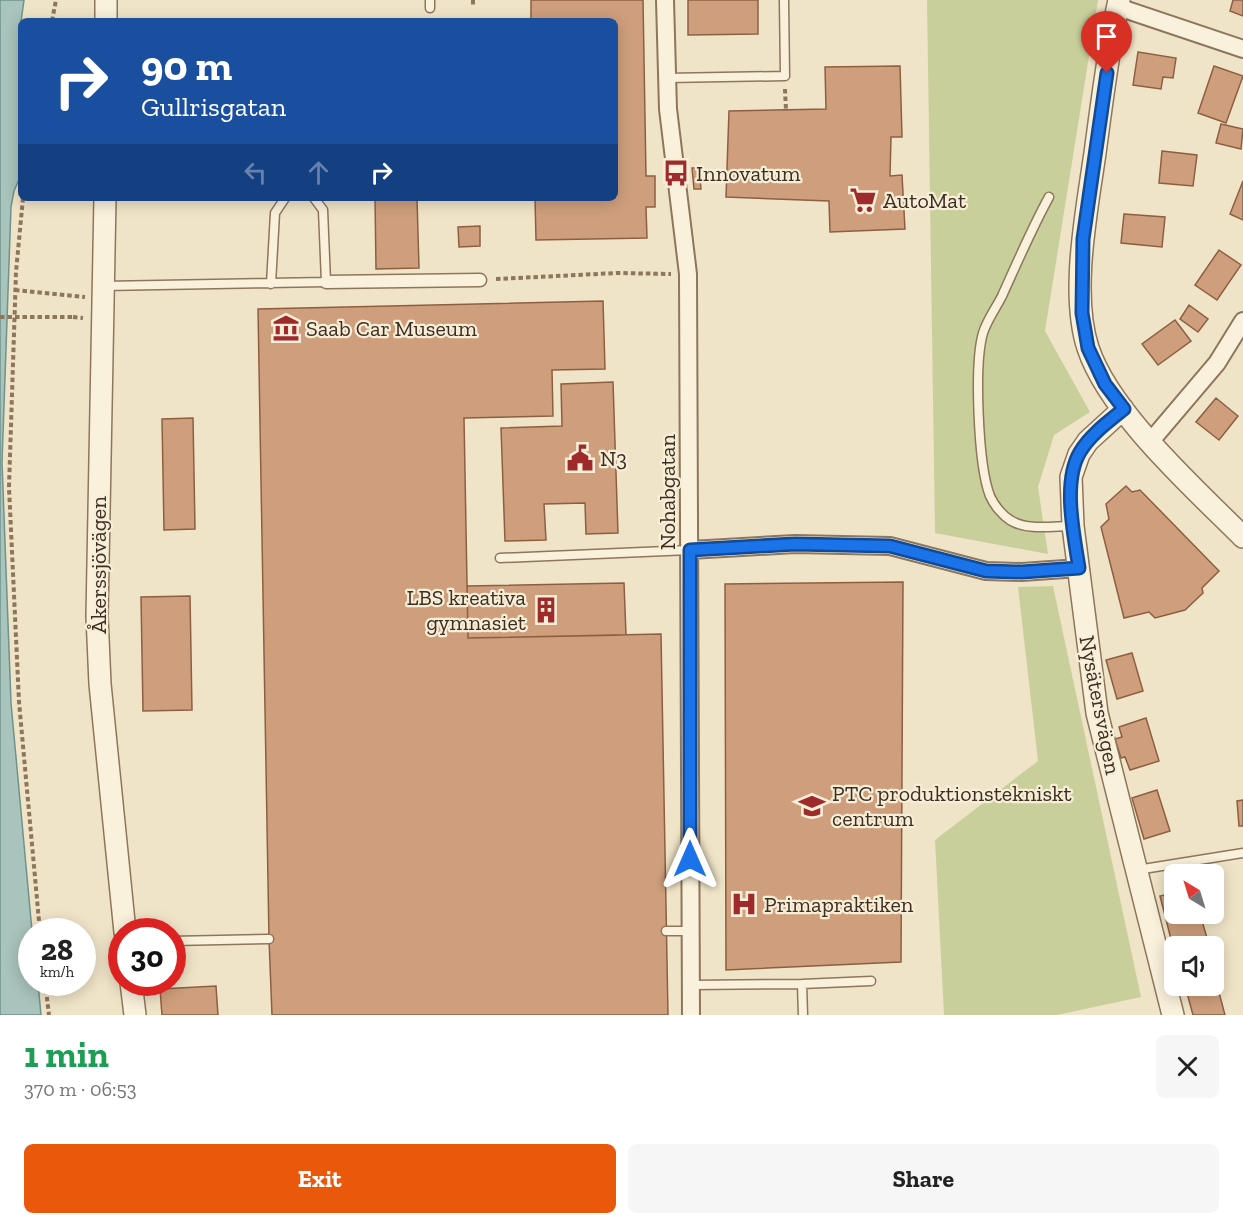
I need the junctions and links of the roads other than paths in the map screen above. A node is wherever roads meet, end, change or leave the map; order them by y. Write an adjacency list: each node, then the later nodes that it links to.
1 (106, 0): 5 (street)
2 (665, 0): 7 (street, Nohabgatan)
3 (784, 0): 7 (lane)
4 (1118, 4): 6 (street); 17 (street)
5 (106, 18)
6 (1243, 49)
7 (666, 78): 21 (street, Nohabgatan)
8 (1049, 197): 19 (lane)
9 (105, 201): 15 (street, Åkerssjövägen)
10 (283, 201): 14 (lane)
11 (316, 201): 13 (lane)
12 (480, 280): 13 (street)
13 (326, 282): 14 (lane)
14 (272, 284): 15 (lane)
15 (104, 286): 26 (street, Åkerssjövägen)
16 (1243, 321): 18 (street)
17 (1124, 409): 18 (street); 19 (street, Nysätersvägen)
18 (1150, 442): 20 (street)
19 (1073, 526): 23 (street, Nysätersvägen)
20 (1243, 537)
21 (690, 550): 22 (lane); 23 (street); 28 (street, Nohabgatan)
22 (500, 558)
23 (1079, 568): 25 (street, Nysätersvägen)
24 (1243, 853): 25 (lane)
25 (1137, 870): 38 (street, Nysätersvägen)
26 (124, 918)
27 (666, 931): 28 (lane)
28 (690, 931): 33 (street, Nohabgatan)
29 (269, 939): 30 (lane)
30 (186, 941)
31 (870, 981): 32 (lane)
32 (802, 984): 33 (lane); 37 (lane)
33 (692, 985): 36 (street, Nohabgatan)
34 (133, 996): 35 (street)
35 (135, 1015)
36 (691, 1015)
37 (803, 1015)
38 (1173, 1015)

